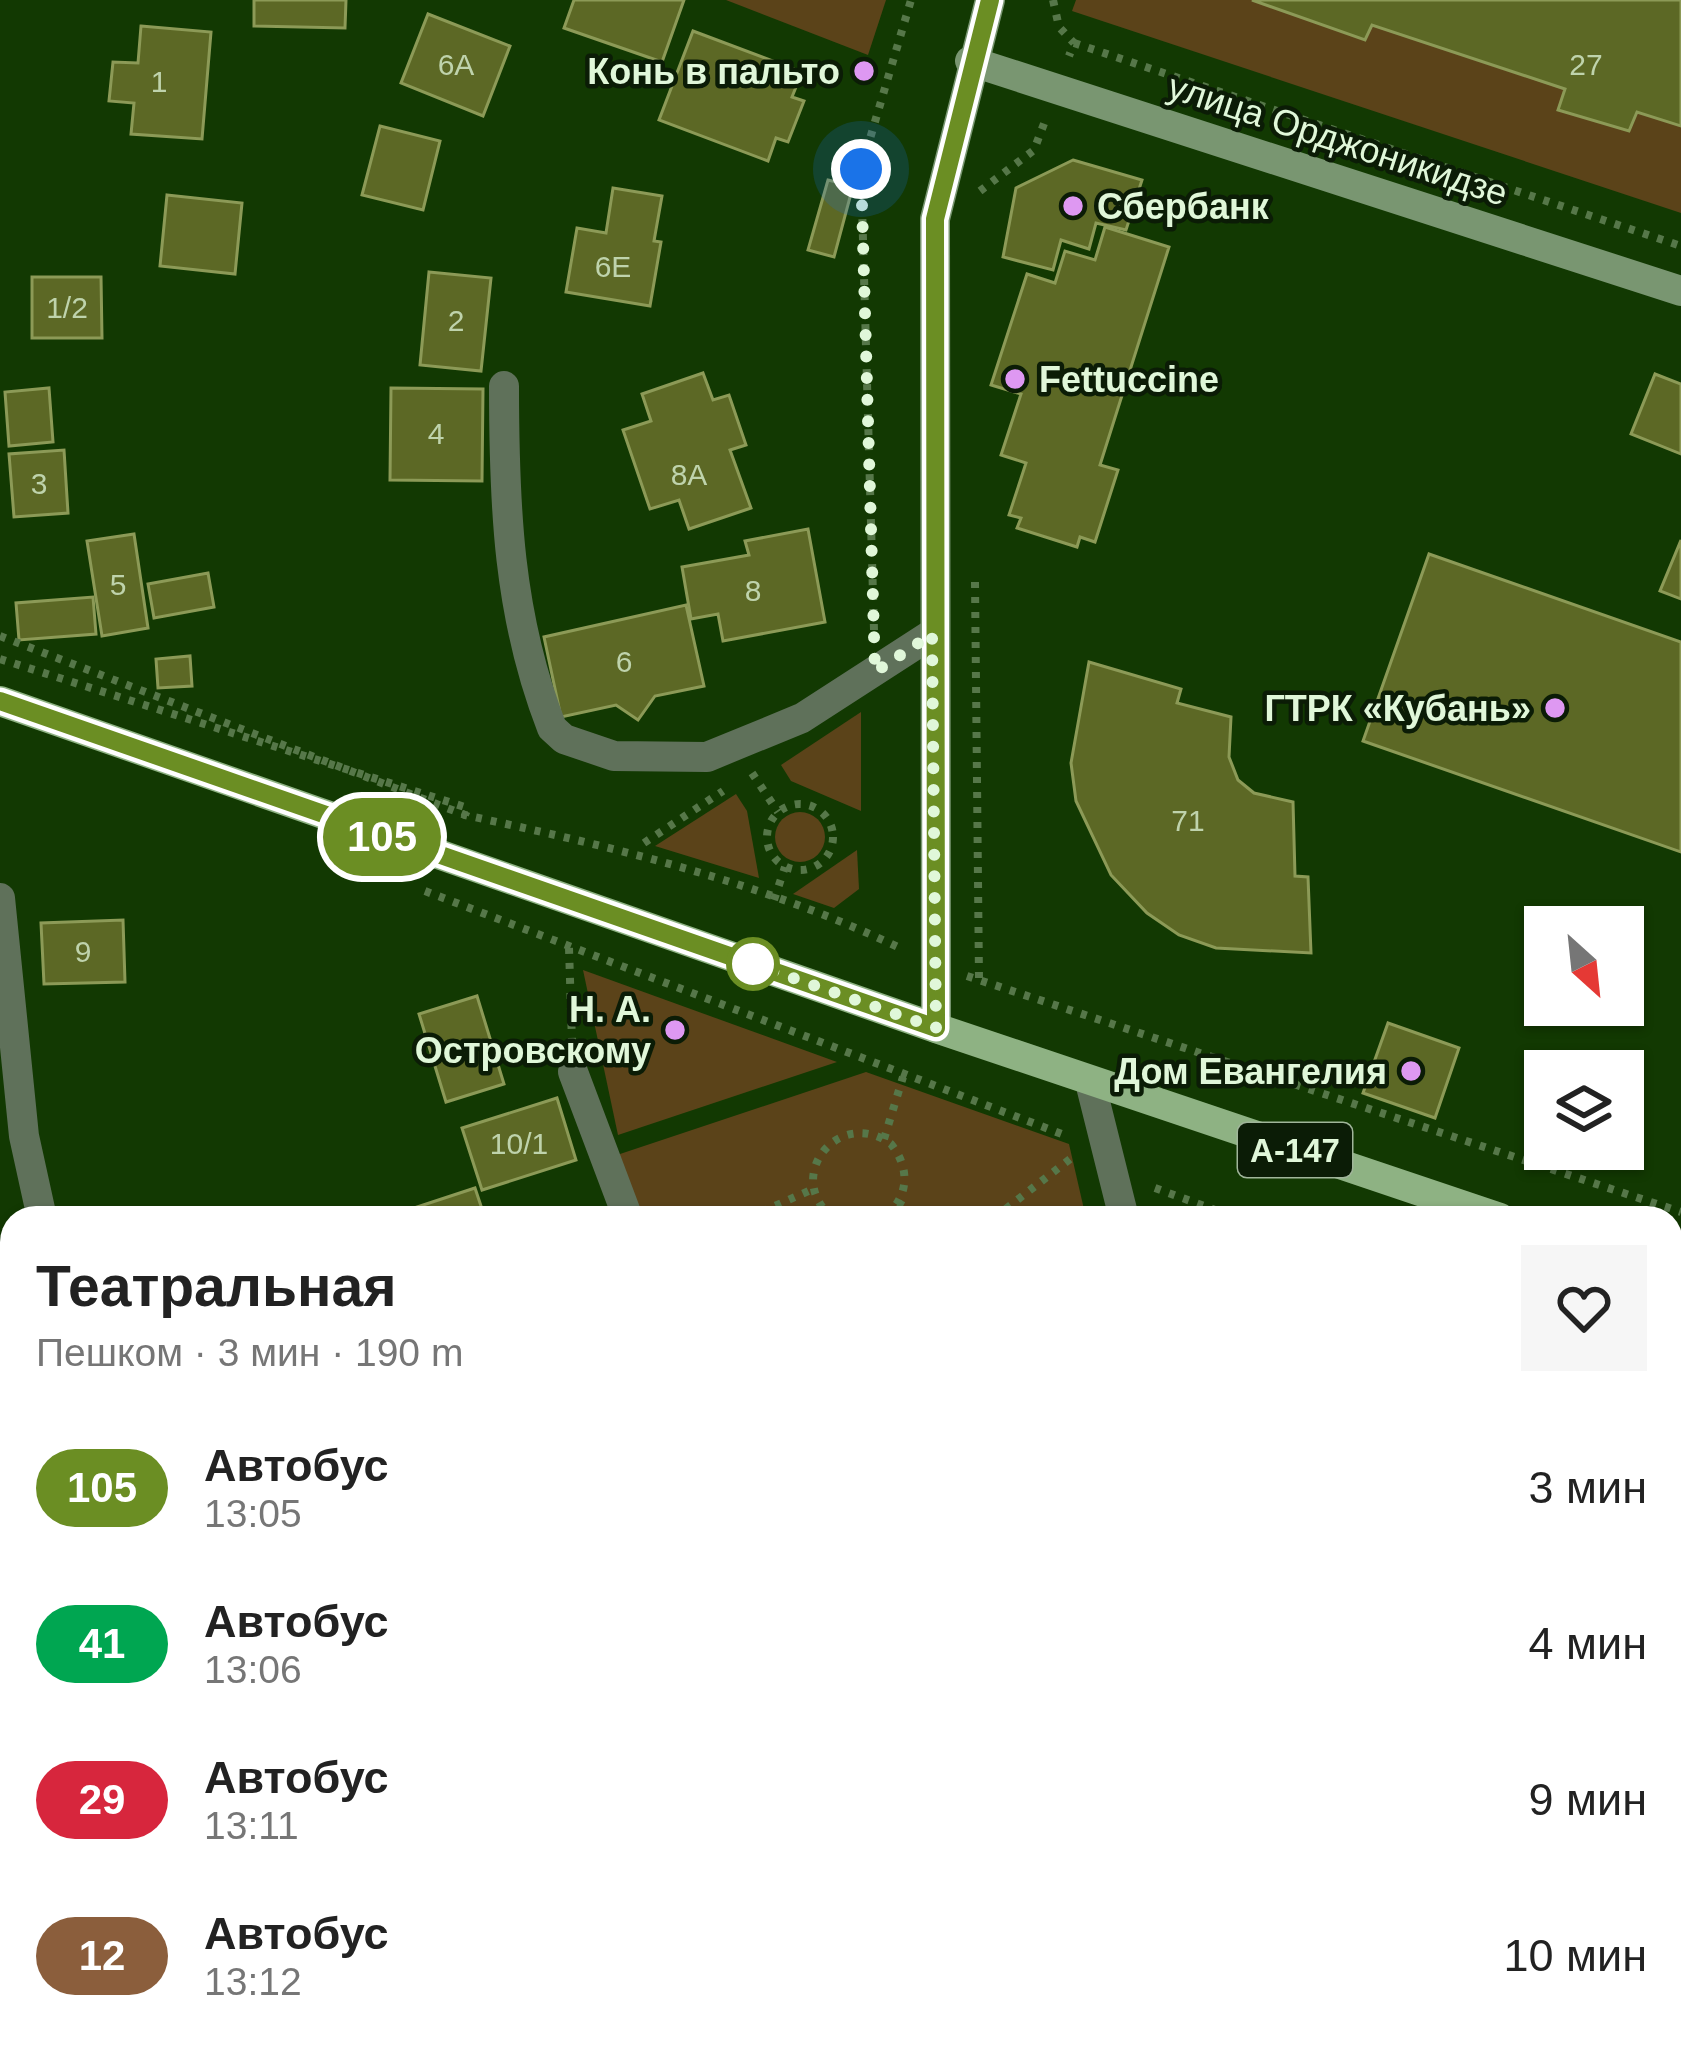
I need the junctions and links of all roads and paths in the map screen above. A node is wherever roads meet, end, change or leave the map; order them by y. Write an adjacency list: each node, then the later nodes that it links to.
1 (911, 0): 15 (path)
2 (990, 0): 5 (main road)
3 (1053, 0): 4 (path)
4 (1074, 44): 6 (path); 8 (path)
5 (970, 62): 6 (main road, улица Орджоникидзе); 12 (main road)
6 (1056, 89): 7 (path); 9 (main road, улица Орджоникидзе)
7 (975, 210)
8 (1681, 246)
9 (1681, 291)
10 (504, 386): 15 (street)
11 (975, 563): 26 (path)
12 (932, 634): 15 (street); 25 (main road)
13 (0, 636): 19 (path, bridge)
14 (0, 659): 19 (path)
15 (875, 672)
16 (0, 701): 27 (main road, А-147)
17 (752, 772): 18 (path)
18 (778, 812): 20 (path); 20 (path)
19 (465, 815): 23 (path)
20 (785, 867): 23 (path)
21 (403, 882): 24 (path)
22 (0, 898): 35 (street)
23 (774, 899): 25 (path)
24 (569, 948): 28 (path); 29 (path)
25 (937, 966): 26 (path); 27 (main road)
26 (979, 980): 45 (path)
27 (936, 1028): 30 (main road, А-147)
28 (573, 1072): 36 (street)
29 (903, 1078): 31 (path); 41 (path)
30 (1090, 1082): 32 (street); 44 (main road, А-147)
31 (884, 1139): 33 (path); 34 (path)
32 (1108, 1152): 42 (street); 43 (path)
33 (813, 1189): 37 (path); 38 (path)
34 (898, 1203): 39 (path); 40 (path)
35 (39, 1206)
36 (623, 1206)
37 (775, 1206)
38 (825, 1206)
39 (895, 1206)
40 (904, 1206)
41 (1009, 1206)
42 (1121, 1206)
43 (1201, 1206)
44 (1463, 1206)
45 (1663, 1206)

